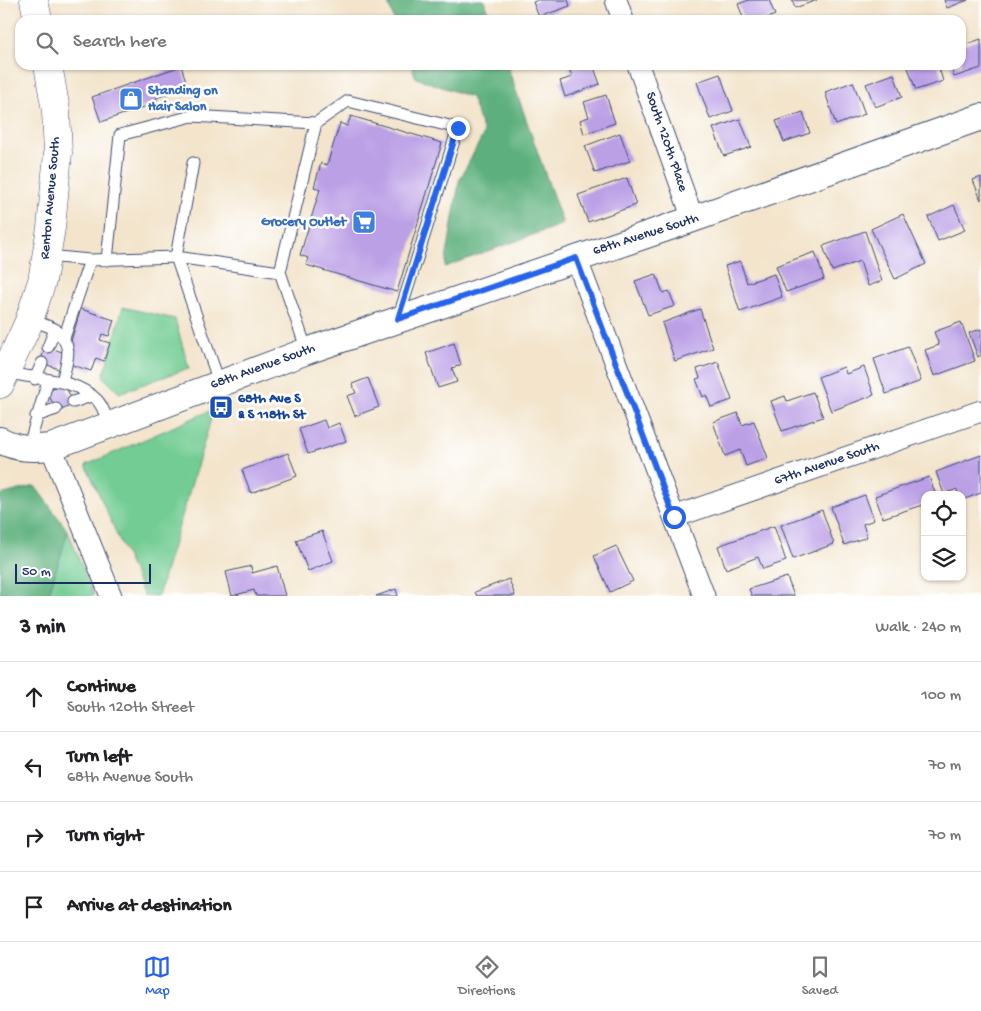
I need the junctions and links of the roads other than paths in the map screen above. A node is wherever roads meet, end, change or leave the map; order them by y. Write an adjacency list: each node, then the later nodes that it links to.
1 (34, 0): 3 (main road)
2 (616, 0): 4 (street)
3 (37, 15)
4 (621, 15)
5 (49, 70): 11 (main road, Renton Avenue South)
6 (640, 70): 10 (street, South 120th Place)
7 (981, 118): 10 (street, 68th Avenue South)
8 (316, 123): 15 (lane); 16 (lane); 18 (lane)
9 (193, 163): 12 (lane)
10 (693, 219): 13 (street, 68th Avenue South)
11 (47, 256): 14 (lane); 17 (main road, Renton Avenue South)
12 (176, 257): 15 (lane); 16 (lane); 28 (lane)
13 (576, 258): 18 (street, 68th Avenue South); 37 (street)
14 (90, 260): 15 (lane); 20 (lane)
15 (107, 260)
16 (280, 272): 22 (lane)
17 (29, 319): 19 (lane); 24 (main road, Renton Avenue South)
18 (398, 319): 22 (street, 68th Avenue South)
19 (55, 329): 20 (lane); 21 (lane)
20 (64, 338): 27 (lane)
21 (48, 347)
22 (307, 351): 28 (street, 68th Avenue South)
23 (42, 363): 25 (lane)
24 (3, 378): 25 (lane)
25 (35, 379): 26 (lane)
26 (48, 380): 27 (lane); 33 (lane)
27 (62, 381): 29 (lane)
28 (219, 382): 34 (street, 68th Avenue South)
29 (92, 396): 30 (lane); 34 (lane)
30 (73, 402)
31 (56, 409): 33 (lane)
32 (981, 410): 37 (street, 67th Avenue South)
33 (36, 416): 36 (lane)
34 (109, 424): 36 (street, 68th Avenue South)
35 (0, 440): 36 (street)
36 (39, 448): 38 (street)
37 (674, 517): 39 (street)
38 (111, 596)
39 (704, 596)

